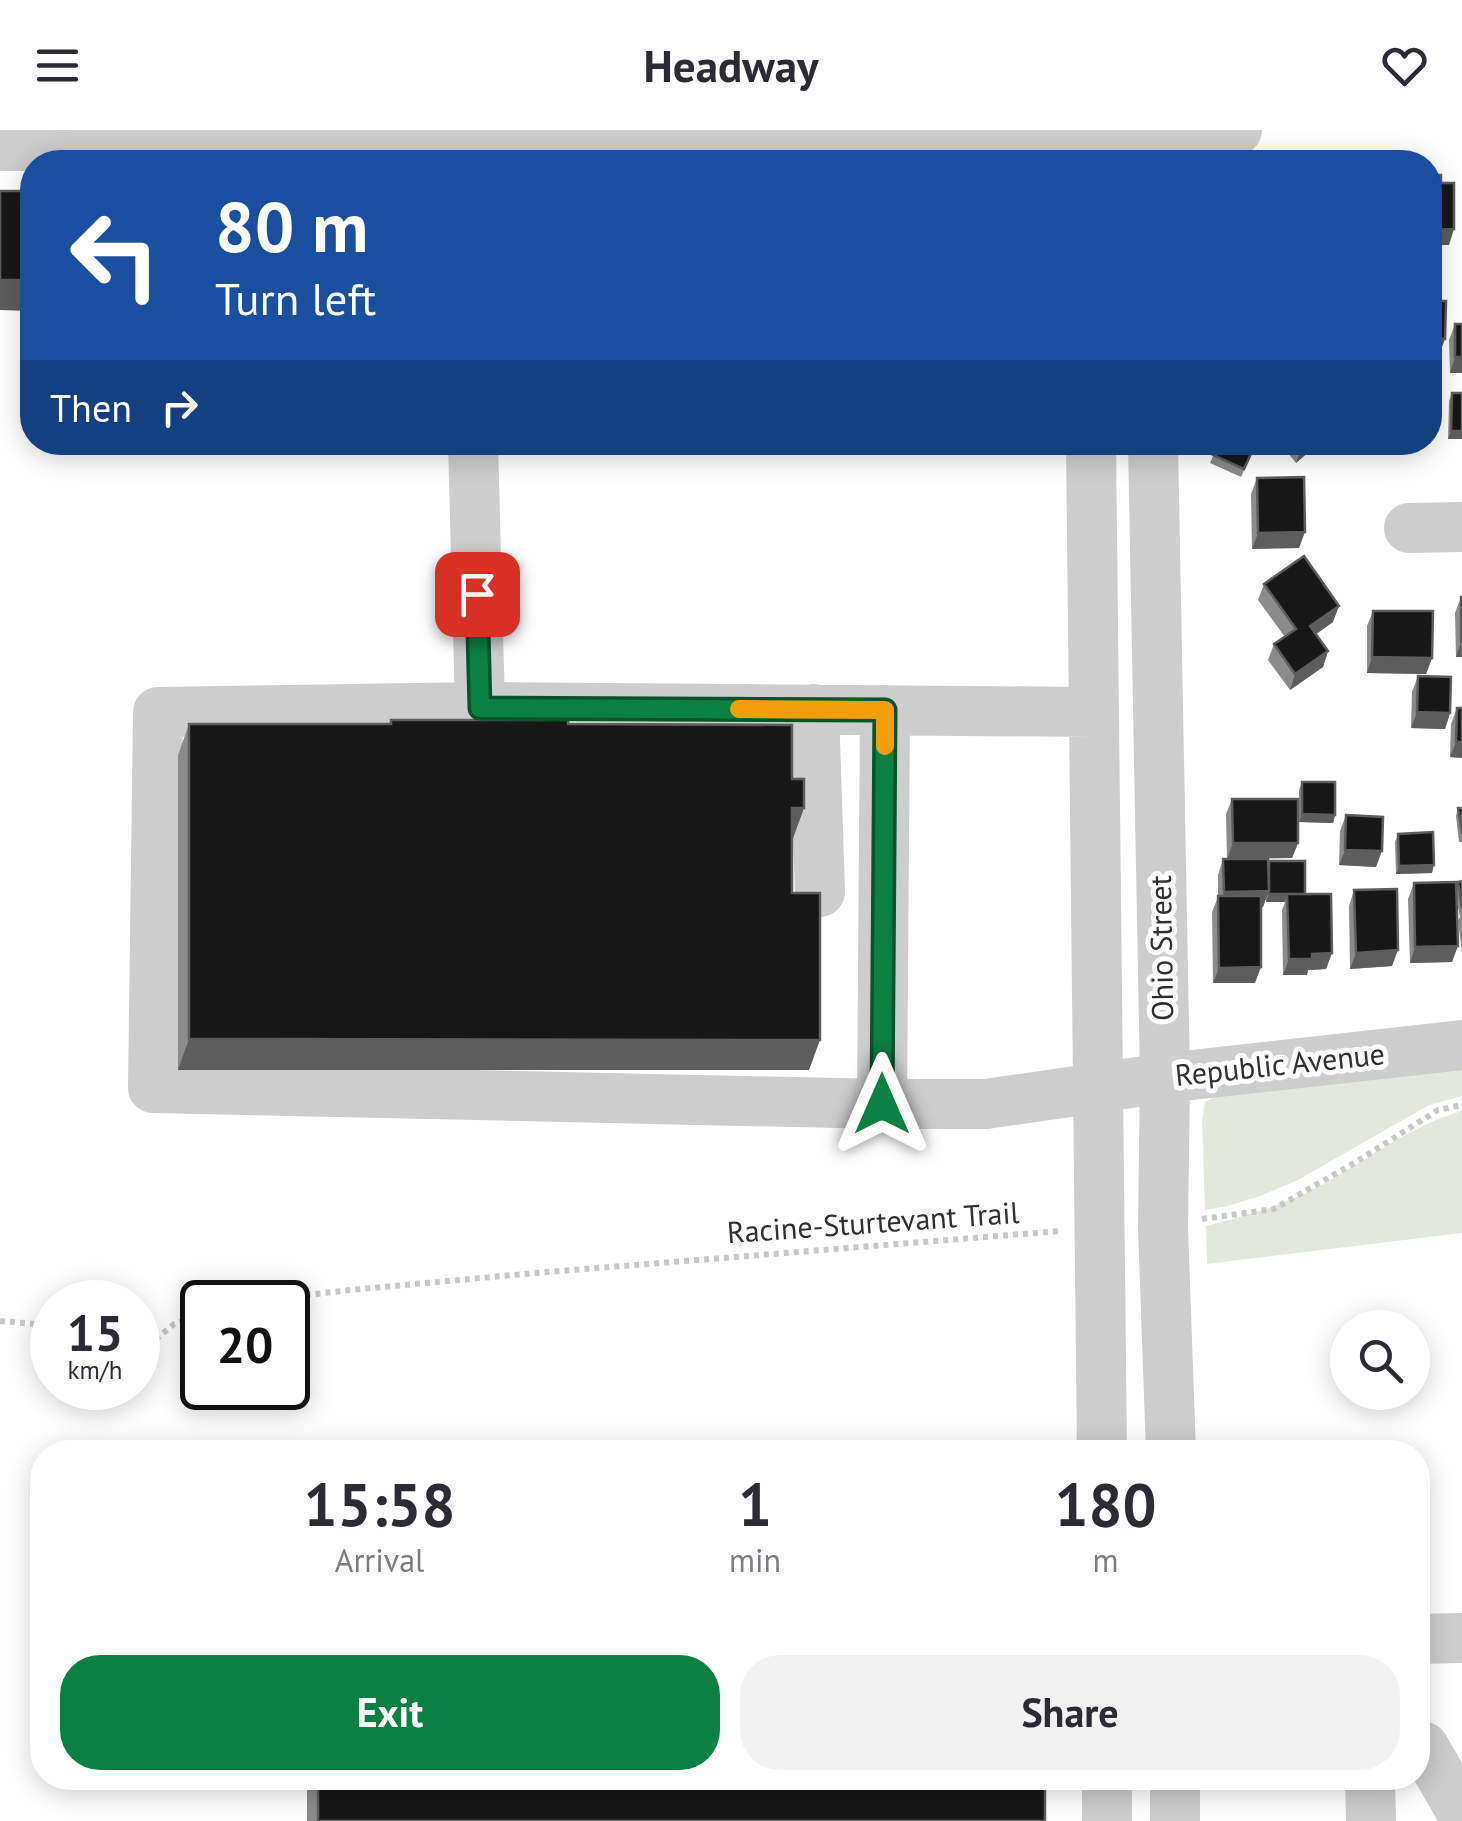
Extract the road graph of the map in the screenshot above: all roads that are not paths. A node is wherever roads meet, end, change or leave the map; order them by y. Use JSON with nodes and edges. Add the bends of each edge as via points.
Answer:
{"nodes":[{"id":1,"x":1237,"y":130,"type":"edge"},
{"id":2,"x":221,"y":138,"type":"edge"},
{"id":3,"x":1148,"y":144,"type":"edge"},
{"id":4,"x":1093,"y":145,"type":"edge"},
{"id":5,"x":0,"y":146,"type":"edge"},
{"id":6,"x":484,"y":146,"type":"edge"},
{"id":7,"x":473,"y":455,"type":"edge"},
{"id":8,"x":1091,"y":455,"type":"edge"},
{"id":9,"x":1153,"y":455,"type":"edge"},
{"id":10,"x":1462,"y":527,"type":"edge"},
{"id":11,"x":1410,"y":528,"type":"dead end"},
{"id":12,"x":480,"y":708,"type":"junction"},
{"id":13,"x":814,"y":709,"type":"junction"},
{"id":14,"x":885,"y":710,"type":"junction"},
{"id":15,"x":1094,"y":712,"type":"junction"},
{"id":16,"x":820,"y":892,"type":"edge"},
{"id":17,"x":1462,"y":1045,"type":"edge"},
{"id":18,"x":1165,"y":1078,"type":"junction"},
{"id":19,"x":1098,"y":1089,"type":"junction"},
{"id":20,"x":882,"y":1104,"type":"junction"},
{"id":21,"x":1102,"y":1440,"type":"edge"},
{"id":22,"x":1170,"y":1440,"type":"edge"},
{"id":23,"x":1462,"y":1638,"type":"edge"},
{"id":24,"x":1430,"y":1639,"type":"edge"},
{"id":25,"x":1435,"y":1747,"type":"edge"},
{"id":26,"x":1107,"y":1790,"type":"edge"},
{"id":27,"x":1175,"y":1790,"type":"edge"},
{"id":28,"x":1370,"y":1790,"type":"edge"},
{"id":29,"x":1462,"y":1813,"type":"edge"},
{"id":30,"x":1108,"y":1821,"type":"edge"},
{"id":31,"x":1175,"y":1821,"type":"edge"},
{"id":32,"x":1370,"y":1821,"type":"edge"}],
"edges":[{"from":1,"to":3,"type":"street"},
{"from":2,"to":5,"type":"street"},
{"from":2,"to":6,"type":"street"},
{"from":3,"to":4,"type":"street"},
{"from":4,"to":6,"type":"street"},
{"from":7,"to":12,"type":"street"},
{"from":8,"to":15,"type":"street"},
{"from":9,"to":18,"type":"street","name":"Ohio Street"},
{"from":10,"to":11,"type":"street"},
{"from":12,"to":13,"type":"street"},
{"from":12,"to":20,"type":"street","name":"Republic Avenue","via":[[158,712],[153,1088]]},
{"from":13,"to":14,"type":"street"},
{"from":13,"to":16,"type":"street"},
{"from":14,"to":15,"type":"street"},
{"from":14,"to":20,"type":"street"},
{"from":15,"to":19,"type":"street"},
{"from":17,"to":18,"type":"street","name":"Republic Avenue"},
{"from":18,"to":19,"type":"street","name":"Republic Avenue"},
{"from":18,"to":22,"type":"street","name":"Ohio Street"},
{"from":19,"to":20,"type":"street","name":"Republic Avenue","via":[[986,1104]]},
{"from":19,"to":21,"type":"street"},
{"from":23,"to":24,"type":"street"},
{"from":25,"to":29,"type":"street"},
{"from":26,"to":30,"type":"street"},
{"from":27,"to":31,"type":"street"},
{"from":28,"to":32,"type":"street"}]}
